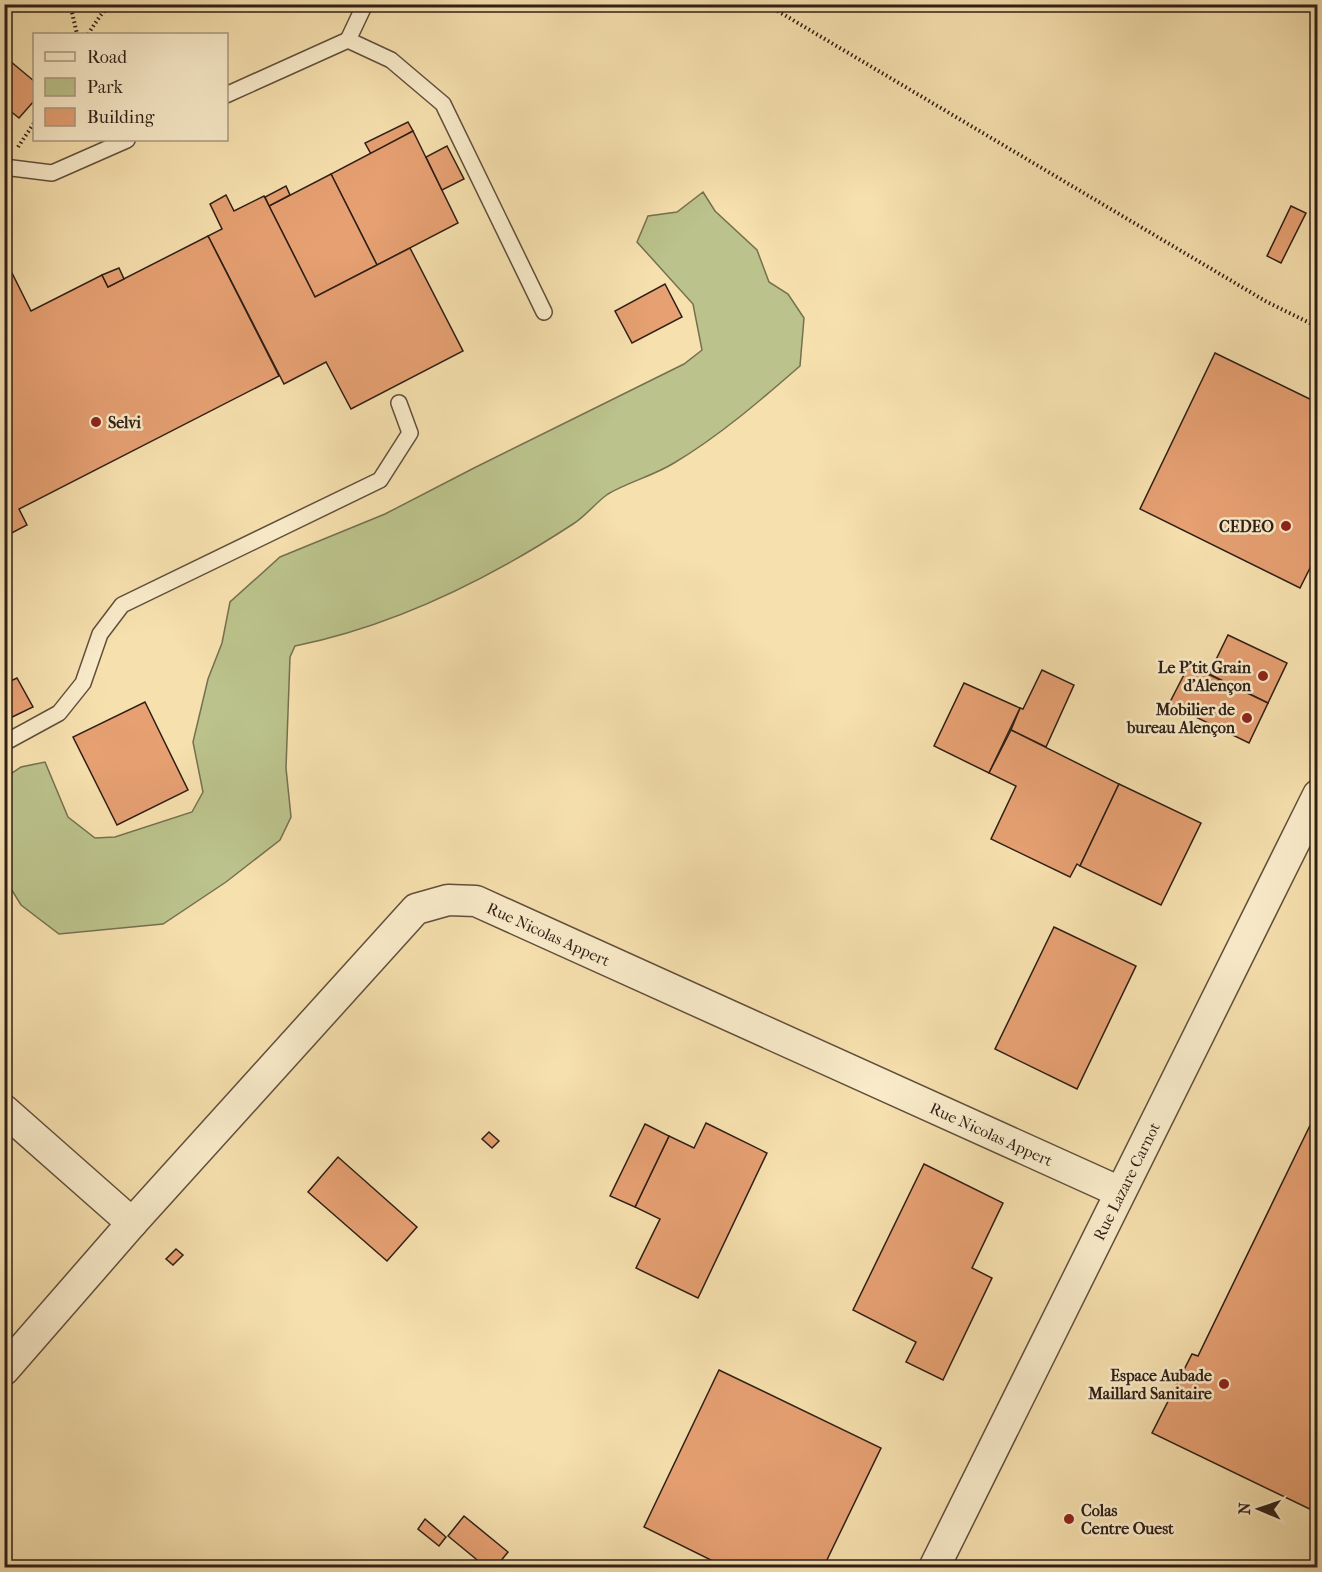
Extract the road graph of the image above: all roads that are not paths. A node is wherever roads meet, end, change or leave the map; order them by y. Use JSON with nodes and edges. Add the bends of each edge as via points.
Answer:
{"nodes":[{"id":1,"x":365,"y":4,"type":"edge"},
{"id":2,"x":348,"y":40,"type":"junction"},
{"id":3,"x":228,"y":94,"type":"edge"},
{"id":4,"x":125,"y":141,"type":"edge"},
{"id":5,"x":4,"y":167,"type":"edge"},
{"id":6,"x":544,"y":312,"type":"dead end"},
{"id":7,"x":399,"y":403,"type":"dead end"},
{"id":8,"x":4,"y":743,"type":"edge"},
{"id":9,"x":1317,"y":795,"type":"edge"},
{"id":10,"x":4,"y":1110,"type":"edge"},
{"id":11,"x":1120,"y":1192,"type":"junction"},
{"id":12,"x":132,"y":1223,"type":"junction"},
{"id":13,"x":4,"y":1370,"type":"edge"},
{"id":14,"x":934,"y":1568,"type":"edge"}],
"edges":[{"from":1,"to":2,"type":"lane"},
{"from":2,"to":3,"type":"lane"},
{"from":2,"to":6,"type":"lane","via":[[391,60],[443,104]]},
{"from":4,"to":5,"type":"lane","via":[[52,173]]},
{"from":7,"to":8,"type":"lane","via":[[410,434],[380,480],[122,605],[100,634],[83,683],[59,713]]},
{"from":9,"to":11,"type":"street","name":"Rue Lazare Carnot"},
{"from":10,"to":12,"type":"street"},
{"from":11,"to":12,"type":"street","name":"Rue Nicolas Appert","via":[[476,901],[448,900],[416,909]]},
{"from":11,"to":14,"type":"street","name":"Rue Lazare Carnot"},
{"from":12,"to":13,"type":"street","name":"Rue Nicolas Appert"}]}
